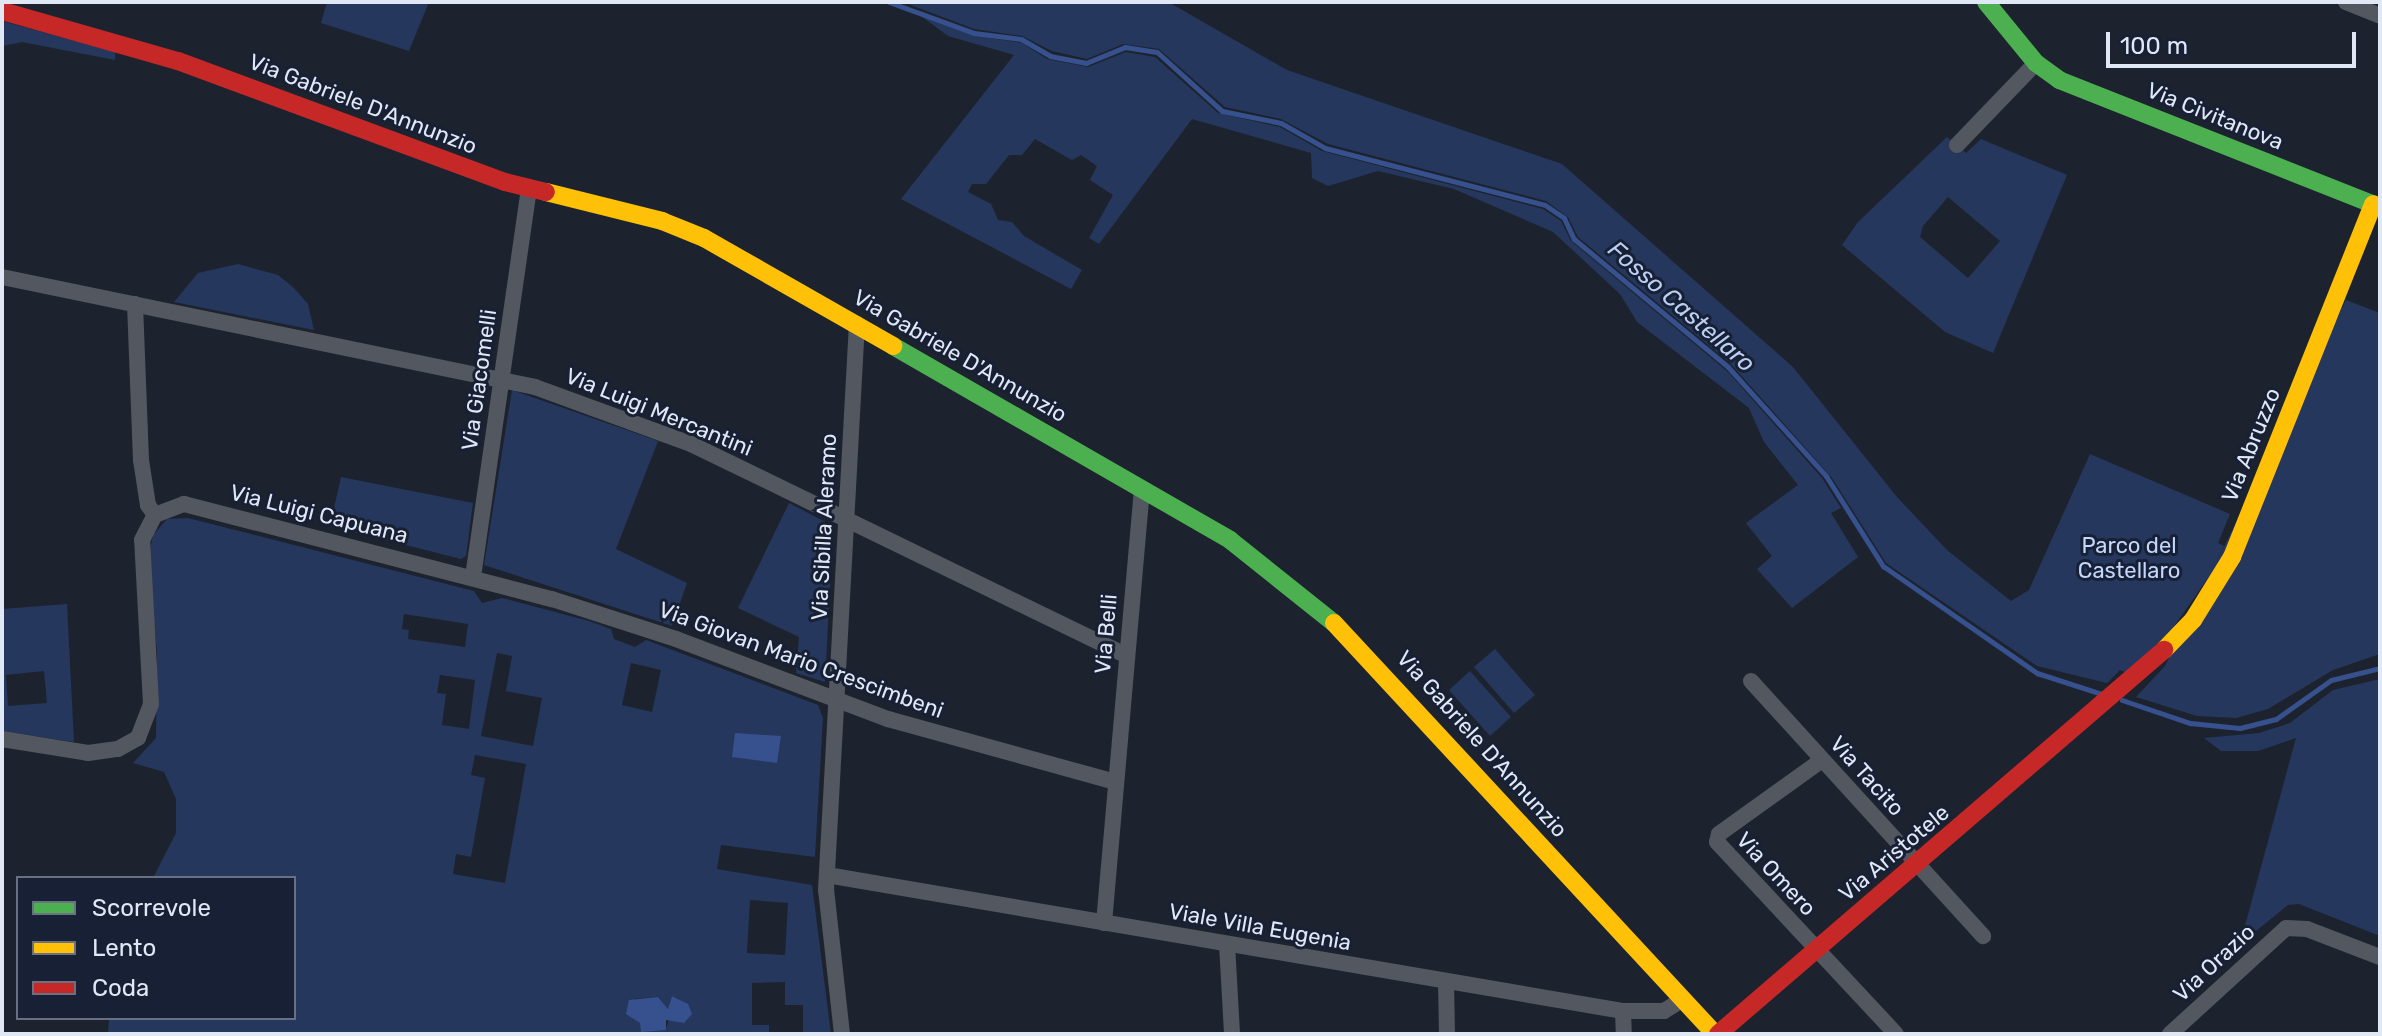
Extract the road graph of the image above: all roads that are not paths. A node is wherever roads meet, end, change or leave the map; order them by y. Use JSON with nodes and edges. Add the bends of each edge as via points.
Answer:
{"nodes":[{"id":1,"x":1986,"y":2,"type":"edge"},
{"id":2,"x":2346,"y":2,"type":"edge"},
{"id":3,"x":2,"y":11,"type":"edge"},
{"id":4,"x":2380,"y":16,"type":"edge"},
{"id":5,"x":2036,"y":63,"type":"junction"},
{"id":6,"x":1957,"y":145,"type":"dead end"},
{"id":7,"x":2380,"y":186,"type":"edge"},
{"id":8,"x":529,"y":189,"type":"junction"},
{"id":9,"x":2376,"y":206,"type":"edge"},
{"id":10,"x":2,"y":277,"type":"edge"},
{"id":11,"x":135,"y":304,"type":"junction"},
{"id":12,"x":857,"y":324,"type":"junction"},
{"id":13,"x":502,"y":379,"type":"junction"},
{"id":14,"x":1142,"y":489,"type":"junction"},
{"id":15,"x":155,"y":515,"type":"junction"},
{"id":16,"x":846,"y":520,"type":"junction"},
{"id":17,"x":473,"y":577,"type":"junction"},
{"id":18,"x":1126,"y":655,"type":"junction"},
{"id":19,"x":1751,"y":681,"type":"dead end"},
{"id":20,"x":836,"y":700,"type":"junction"},
{"id":21,"x":2101,"y":709,"type":"joint"},
{"id":22,"x":2,"y":739,"type":"edge"},
{"id":23,"x":1822,"y":760,"type":"junction"},
{"id":24,"x":1115,"y":782,"type":"junction"},
{"id":25,"x":1918,"y":865,"type":"junction"},
{"id":26,"x":827,"y":875,"type":"junction"},
{"id":27,"x":1104,"y":923,"type":"junction"},
{"id":28,"x":1983,"y":936,"type":"dead end"},
{"id":29,"x":1227,"y":944,"type":"junction"},
{"id":30,"x":1817,"y":950,"type":"junction"},
{"id":31,"x":2380,"y":957,"type":"edge"},
{"id":32,"x":1446,"y":982,"type":"junction"},
{"id":33,"x":1683,"y":999,"type":"junction"},
{"id":34,"x":1623,"y":1011,"type":"junction"},
{"id":35,"x":842,"y":1034,"type":"edge"},
{"id":36,"x":1232,"y":1034,"type":"edge"},
{"id":37,"x":1447,"y":1034,"type":"edge"},
{"id":38,"x":1624,"y":1034,"type":"edge"},
{"id":39,"x":1717,"y":1034,"type":"edge"},
{"id":40,"x":1896,"y":1034,"type":"edge"},
{"id":41,"x":2170,"y":1034,"type":"edge"}],
"edges":[{"from":1,"to":5,"type":"main road","name":"Via Civitanova"},
{"from":2,"to":4,"type":"street"},
{"from":3,"to":8,"type":"main road","name":"Via Gabriele D'Annunzio","via":[[178,61]]},
{"from":5,"to":6,"type":"street"},
{"from":5,"to":9,"type":"main road","name":"Via Civitanova","via":[[2068,84]]},
{"from":7,"to":9,"type":"street"},
{"from":8,"to":12,"type":"main road","name":"Via Gabriele D'Annunzio","via":[[686,230]]},
{"from":8,"to":13,"type":"street","name":"Via Giacomelli"},
{"from":9,"to":21,"type":"main road","name":"Via Abruzzo","via":[[2232,557],[2193,620]]},
{"from":10,"to":11,"type":"street","name":"Via Luigi Mercantini"},
{"from":11,"to":13,"type":"street","name":"Via Luigi Mercantini"},
{"from":11,"to":15,"type":"street","via":[[141,460],[148,505]]},
{"from":12,"to":14,"type":"main road","name":"Via Gabriele D'Annunzio"},
{"from":12,"to":16,"type":"street","name":"Via Sibilla Aleramo"},
{"from":13,"to":16,"type":"street","name":"Via Luigi Mercantini","via":[[655,429]]},
{"from":13,"to":17,"type":"street","name":"Via Giacomelli"},
{"from":14,"to":18,"type":"street","name":"Via Belli"},
{"from":14,"to":33,"type":"main road","name":"Via Gabriele D'Annunzio","via":[[1257,558],[1325,613]]},
{"from":15,"to":17,"type":"street","name":"Via Luigi Capuana","via":[[172,506],[199,506]]},
{"from":15,"to":22,"type":"street","via":[[140,551],[151,704],[138,738],[118,749],[88,753]]},
{"from":16,"to":18,"type":"street","name":"Via Luigi Mercantini"},
{"from":16,"to":20,"type":"street","name":"Via Sibilla Aleramo"},
{"from":17,"to":20,"type":"street","name":"Via Giovan Mario Crescimbeni","via":[[632,624]]},
{"from":18,"to":24,"type":"street","name":"Via Belli"},
{"from":19,"to":23,"type":"street","name":"Via Tacito"},
{"from":20,"to":24,"type":"street","name":"Via Giovan Mario Crescimbeni"},
{"from":20,"to":26,"type":"street","name":"Via Sibilla Aleramo"},
{"from":21,"to":25,"type":"main road","name":"Via Aristotele"},
{"from":23,"to":25,"type":"street","name":"Via Tacito"},
{"from":23,"to":30,"type":"street","name":"Via Omero","via":[[1717,839]]},
{"from":24,"to":27,"type":"street","name":"Via Belli"},
{"from":25,"to":28,"type":"street","name":"Via Tacito"},
{"from":25,"to":30,"type":"main road","name":"Via Aristotele"},
{"from":26,"to":27,"type":"street","name":"Viale Villa Eugenia"},
{"from":26,"to":35,"type":"street","name":"Via Sibilla Aleramo"},
{"from":27,"to":29,"type":"street","name":"Viale Villa Eugenia"},
{"from":29,"to":32,"type":"street","name":"Viale Villa Eugenia"},
{"from":29,"to":36,"type":"street"},
{"from":30,"to":39,"type":"main road","name":"Via Aristotele"},
{"from":30,"to":40,"type":"street","name":"Via Omero"},
{"from":31,"to":41,"type":"street","name":"Via Orazio","via":[[2307,929],[2286,928]]},
{"from":32,"to":34,"type":"street","name":"Viale Villa Eugenia"},
{"from":32,"to":37,"type":"street"},
{"from":33,"to":34,"type":"street","name":"Viale Villa Eugenia","via":[[1664,1011]]},
{"from":33,"to":39,"type":"main road","name":"Via Gabriele D'Annunzio"},
{"from":34,"to":38,"type":"street"}]}
